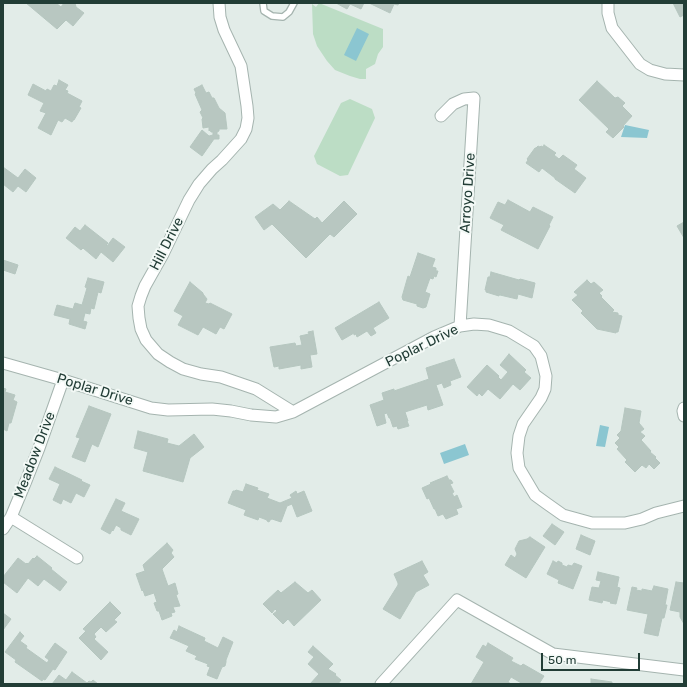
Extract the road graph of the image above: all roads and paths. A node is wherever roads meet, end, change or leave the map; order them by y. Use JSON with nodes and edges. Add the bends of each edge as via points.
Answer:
{"nodes":[{"id":1,"x":219,"y":3,"type":"edge"},
{"id":2,"x":262,"y":3,"type":"edge"},
{"id":3,"x":294,"y":3,"type":"edge"},
{"id":4,"x":608,"y":3,"type":"edge"},
{"id":5,"x":684,"y":75,"type":"edge"},
{"id":6,"x":441,"y":116,"type":"dead end"},
{"id":7,"x":460,"y":326,"type":"junction"},
{"id":8,"x":3,"y":363,"type":"edge"},
{"id":9,"x":63,"y":380,"type":"junction"},
{"id":10,"x":684,"y":408,"type":"edge"},
{"id":11,"x":293,"y":412,"type":"junction"},
{"id":12,"x":684,"y":416,"type":"edge"},
{"id":13,"x":684,"y":506,"type":"edge"},
{"id":14,"x":11,"y":518,"type":"junction"},
{"id":15,"x":3,"y":528,"type":"edge"},
{"id":16,"x":77,"y":558,"type":"dead end"},
{"id":17,"x":684,"y":670,"type":"edge"},
{"id":18,"x":382,"y":684,"type":"edge"}],
"edges":[{"from":1,"to":11,"type":"street","name":"Hill Drive","via":[[224,30],[241,66],[248,118],[246,129],[242,139],[199,184],[189,200],[145,286],[138,306],[138,318],[146,340],[158,354],[170,362],[184,369],[221,377],[256,389]]},
{"from":2,"to":3,"type":"lane","via":[[264,11],[272,16],[283,17]]},
{"from":4,"to":5,"type":"street","via":[[612,28],[640,64],[665,74]]},
{"from":6,"to":7,"type":"street","name":"Arroyo Drive","via":[[453,104],[474,98]]},
{"from":7,"to":11,"type":"street","name":"Poplar Drive","via":[[434,337]]},
{"from":7,"to":13,"type":"street","name":"Poplar Drive","via":[[482,324],[509,331],[534,346],[541,356],[546,376],[544,389],[541,398],[523,424],[517,453],[519,468],[536,495],[563,515],[592,522],[625,523]]},
{"from":8,"to":9,"type":"street","name":"Poplar Drive"},
{"from":9,"to":11,"type":"street","name":"Poplar Drive","via":[[151,408],[212,409],[276,417]]},
{"from":9,"to":14,"type":"street","name":"Meadow Drive"},
{"from":10,"to":12,"type":"street"},
{"from":14,"to":15,"type":"street","name":"Meadow Drive"},
{"from":14,"to":16,"type":"street"},
{"from":17,"to":18,"type":"street","via":[[553,654],[457,600]]}]}
